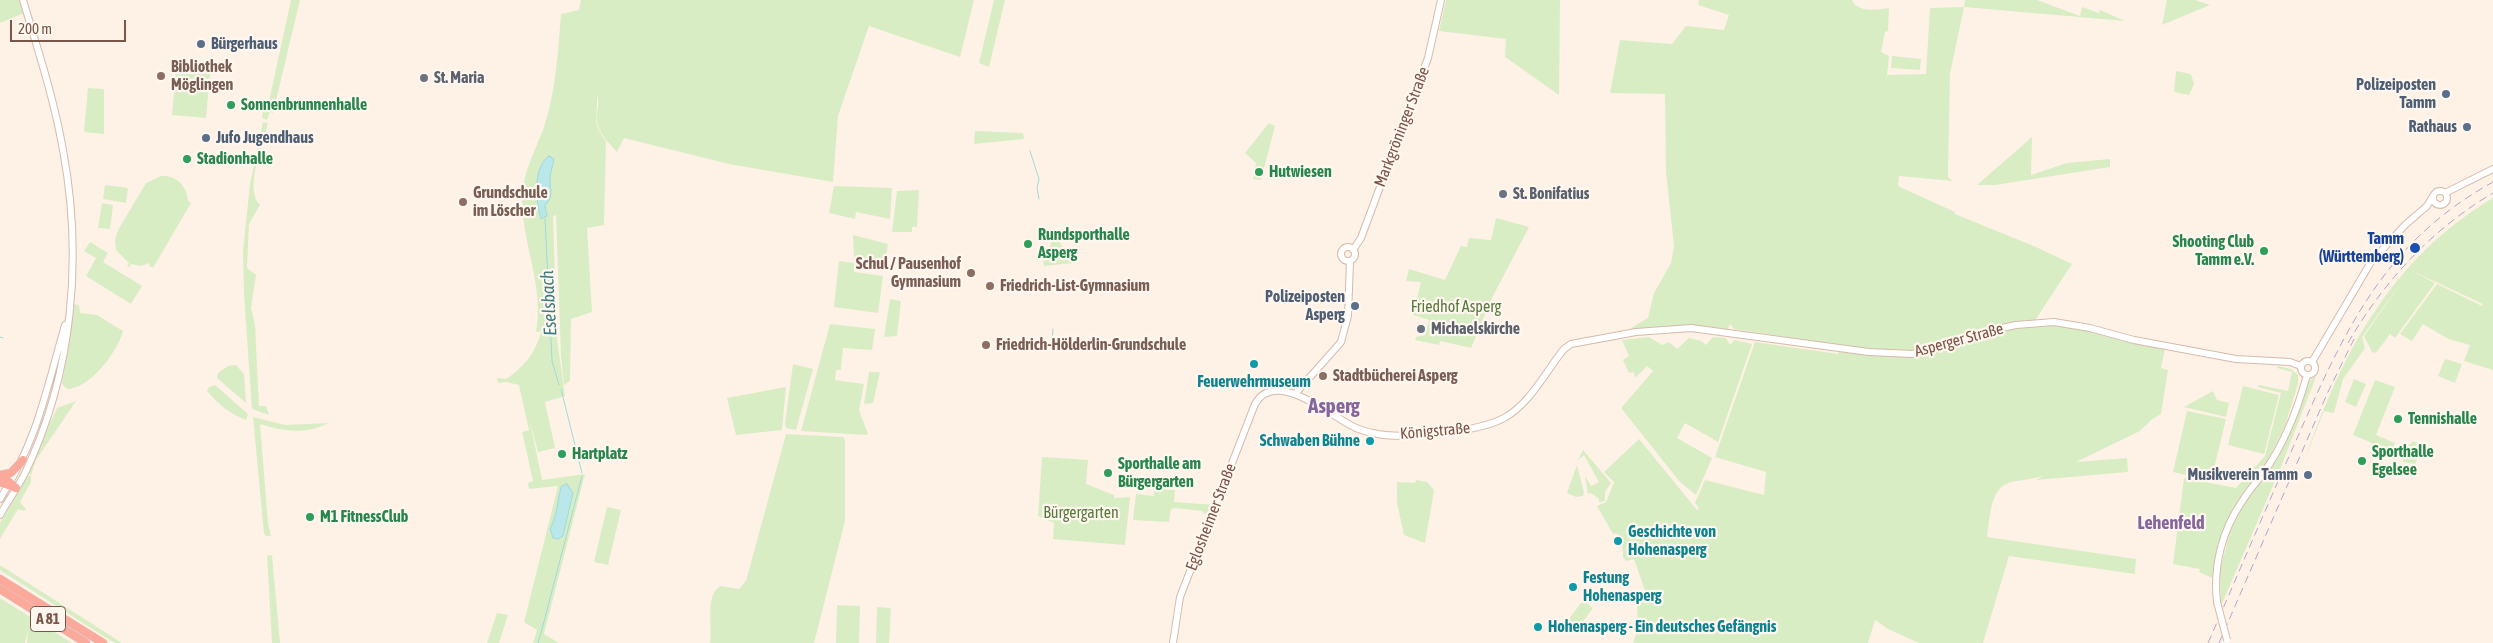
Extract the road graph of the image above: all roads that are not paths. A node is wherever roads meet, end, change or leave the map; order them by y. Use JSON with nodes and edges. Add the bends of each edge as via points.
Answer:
{"nodes":[{"id":1,"x":23,"y":0,"type":"edge"},
{"id":2,"x":1441,"y":0,"type":"edge"},
{"id":3,"x":2493,"y":169,"type":"edge"},
{"id":4,"x":2433,"y":196,"type":"junction"},
{"id":5,"x":2446,"y":196,"type":"junction"},
{"id":6,"x":2437,"y":205,"type":"junction"},
{"id":7,"x":2427,"y":206,"type":"junction"},
{"id":8,"x":1353,"y":250,"type":"junction"},
{"id":9,"x":1350,"y":261,"type":"junction"},
{"id":10,"x":68,"y":313,"type":"junction"},
{"id":11,"x":1585,"y":340,"type":"joint"},
{"id":12,"x":2312,"y":362,"type":"junction"},
{"id":13,"x":2301,"y":366,"type":"junction"},
{"id":14,"x":2306,"y":375,"type":"junction"},
{"id":15,"x":1295,"y":394,"type":"junction"},
{"id":16,"x":1260,"y":395,"type":"joint"},
{"id":17,"x":23,"y":460,"type":"junction"},
{"id":18,"x":0,"y":477,"type":"edge"},
{"id":19,"x":12,"y":486,"type":"junction"},
{"id":20,"x":0,"y":499,"type":"edge"},
{"id":21,"x":0,"y":515,"type":"edge"},
{"id":22,"x":0,"y":579,"type":"edge"},
{"id":23,"x":0,"y":589,"type":"edge"},
{"id":24,"x":2228,"y":642,"type":"edge"},
{"id":25,"x":86,"y":643,"type":"edge"},
{"id":26,"x":103,"y":643,"type":"edge"},
{"id":27,"x":1173,"y":643,"type":"edge"}],
"edges":[{"from":1,"to":10,"type":"main road","via":[[65,164],[72,230]]},
{"from":2,"to":8,"type":"main road","name":"Markgröninger Straße","via":[[1422,75],[1361,238]]},
{"from":3,"to":5,"type":"main road"},
{"from":4,"to":5,"type":"main road","via":[[2438,191]]},
{"from":4,"to":6,"type":"main road"},
{"from":4,"to":7,"type":"main road"},
{"from":5,"to":6,"type":"main road","via":[[2443,204]]},
{"from":6,"to":7,"type":"main road"},
{"from":7,"to":12,"type":"main road","via":[[2370,262]]},
{"from":8,"to":9,"type":"main road","via":[[1354,256]]},
{"from":8,"to":9,"type":"main road","via":[[1346,247],[1341,253],[1343,260]]},
{"from":9,"to":15,"type":"main road","via":[[1348,316],[1341,342]]},
{"from":10,"to":17,"type":"main road","via":[[44,407]]},
{"from":10,"to":19,"type":"main road","via":[[66,349],[56,393],[36,450]]},
{"from":11,"to":13,"type":"main road","name":"Asperger Straße","via":[[1691,328],[1899,354],[1931,350],[2016,325],[2054,322],[2236,359],[2290,362]]},
{"from":11,"to":15,"type":"main road","name":"Königstraße","via":[[1564,349],[1511,414],[1482,427],[1419,434],[1375,434],[1351,426]]},
{"from":12,"to":13,"type":"main road","via":[[2305,361]]},
{"from":12,"to":14,"type":"main road","via":[[2314,371]]},
{"from":13,"to":14,"type":"main road"},
{"from":14,"to":24,"type":"main road","bridge":true,"via":[[2283,440],[2238,507],[2226,531],[2217,570],[2217,602]]},
{"from":15,"to":16,"type":"main road","name":"Königstraße","via":[[1272,391]]},
{"from":16,"to":27,"type":"main road","name":"Eglosheimer Straße","via":[[1180,597]]},
{"from":17,"to":18,"type":"highway","via":[[10,474]]},
{"from":17,"to":19,"type":"main road"},
{"from":18,"to":19,"type":"highway"},
{"from":19,"to":20,"type":"main road"},
{"from":19,"to":21,"type":"main road"},
{"from":22,"to":26,"type":"highway","number":"A 81"},
{"from":23,"to":25,"type":"highway","number":"A 81"}]}
